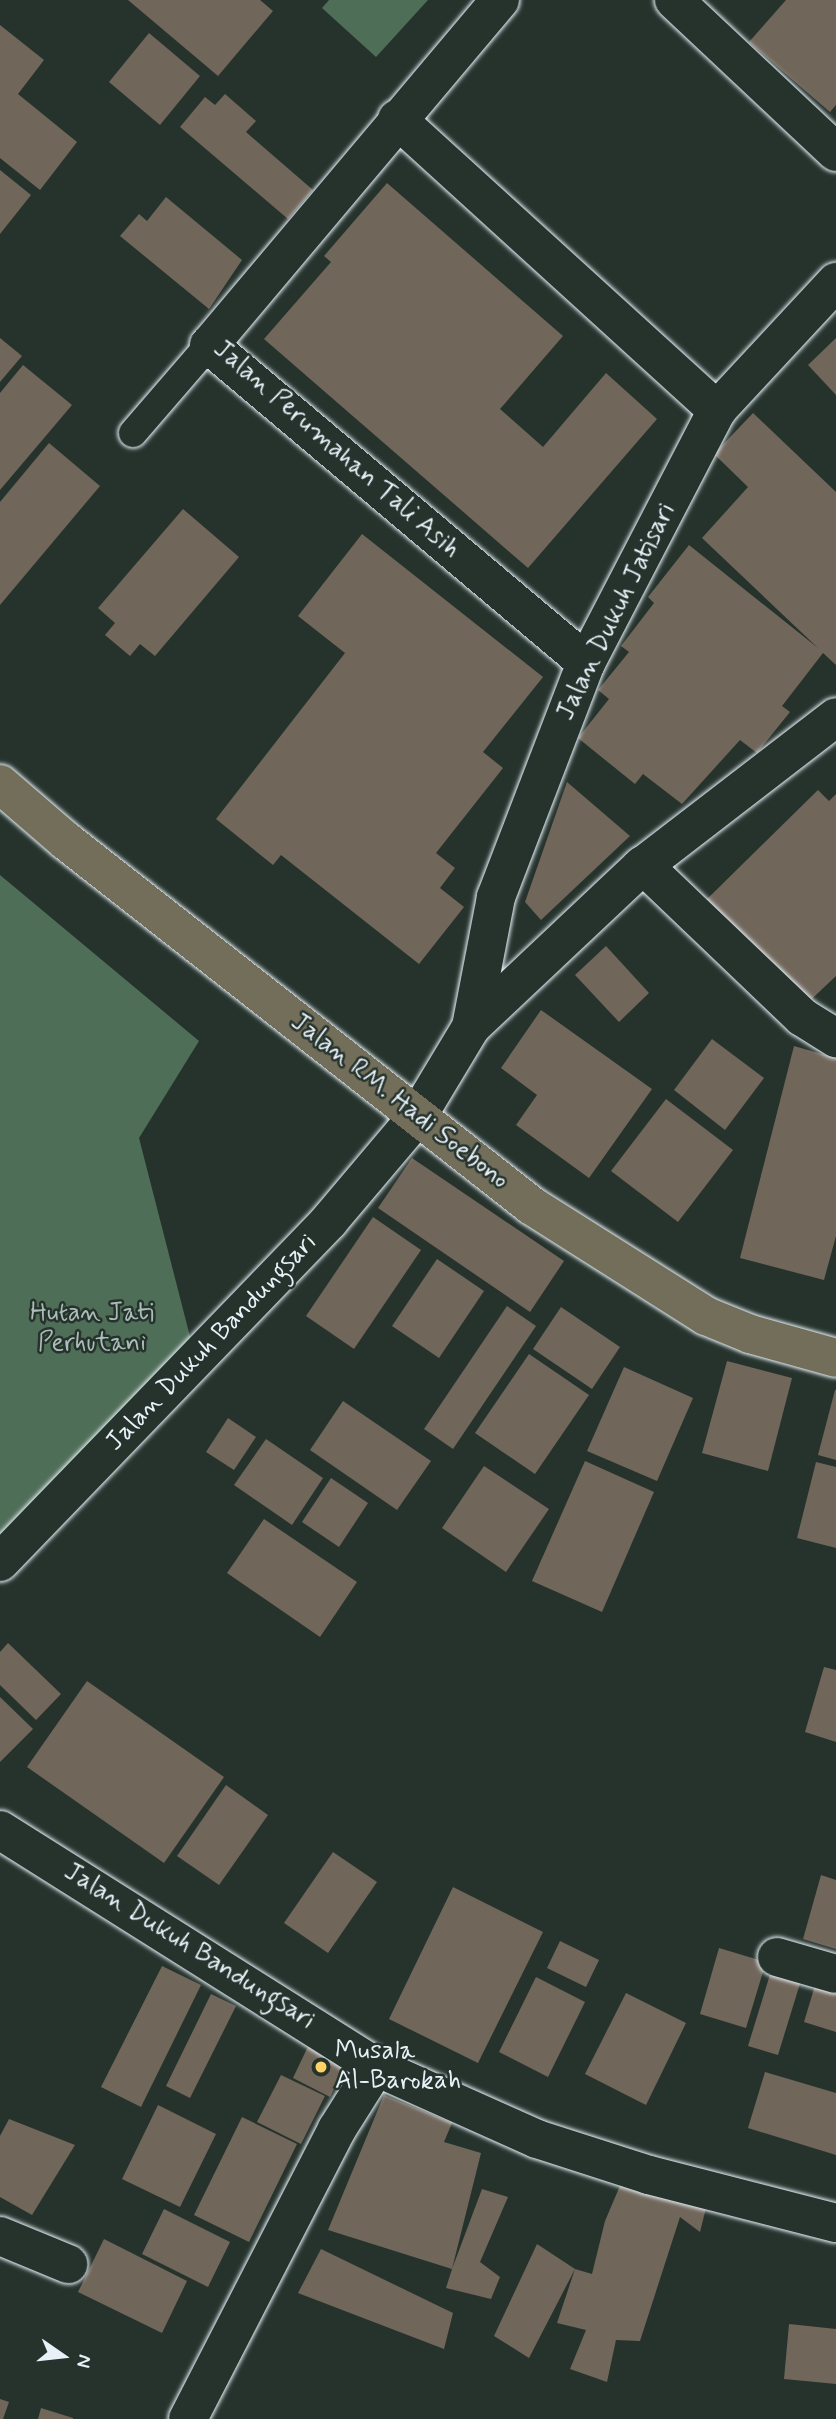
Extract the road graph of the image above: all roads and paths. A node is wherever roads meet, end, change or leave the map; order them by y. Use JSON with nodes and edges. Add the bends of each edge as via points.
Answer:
{"nodes":[{"id":1,"x":500,"y":0,"type":"edge"},
{"id":2,"x":674,"y":0,"type":"edge"},
{"id":3,"x":397,"y":119,"type":"junction"},
{"id":4,"x":835,"y":149,"type":"edge"},
{"id":5,"x":836,"y":282,"type":"edge"},
{"id":6,"x":209,"y":345,"type":"junction"},
{"id":7,"x":718,"y":410,"type":"junction"},
{"id":8,"x":133,"y":433,"type":"dead end"},
{"id":9,"x":586,"y":663,"type":"junction"},
{"id":10,"x":836,"y":717,"type":"edge"},
{"id":11,"x":0,"y":784,"type":"edge"},
{"id":12,"x":643,"y":865,"type":"junction"},
{"id":13,"x":471,"y":1027,"type":"junction"},
{"id":14,"x":836,"y":1038,"type":"edge"},
{"id":15,"x":417,"y":1117,"type":"junction"},
{"id":16,"x":836,"y":1358,"type":"edge"},
{"id":17,"x":0,"y":1562,"type":"edge"},
{"id":18,"x":0,"y":1830,"type":"edge"},
{"id":19,"x":777,"y":1957,"type":"dead end"},
{"id":20,"x":836,"y":1974,"type":"edge"},
{"id":21,"x":376,"y":2067,"type":"junction"},
{"id":22,"x":836,"y":2223,"type":"edge"},
{"id":23,"x":0,"y":2236,"type":"edge"},
{"id":24,"x":68,"y":2263,"type":"dead end"},
{"id":25,"x":188,"y":2419,"type":"edge"}],
"edges":[{"from":1,"to":3,"type":"street","name":"Jalan Perumahan Tali Asih"},
{"from":2,"to":4,"type":"street"},
{"from":3,"to":6,"type":"street","name":"Jalan Perumahan Tali Asih","via":[[279,267]]},
{"from":3,"to":7,"type":"street"},
{"from":5,"to":7,"type":"street","name":"Jalan Dukuh Jatisari"},
{"from":6,"to":8,"type":"lane"},
{"from":6,"to":9,"type":"street","name":"Jalan Perumahan Tali Asih"},
{"from":7,"to":9,"type":"street","name":"Jalan Dukuh Jatisari"},
{"from":9,"to":13,"type":"street","name":"Jalan Dukuh Jatisari","via":[[496,897]]},
{"from":10,"to":12,"type":"street","name":"Jalan Dukuh Jatisari"},
{"from":11,"to":15,"type":"main road","name":"Jalan RM. Hadi Soebono"},
{"from":12,"to":13,"type":"street","name":"Jalan Dukuh Jatisari"},
{"from":12,"to":14,"type":"street","via":[[802,1017]]},
{"from":13,"to":15,"type":"street","name":"Jalan Dukuh Jatisari"},
{"from":15,"to":16,"type":"main road","name":"Jalan RM. Hadi Soebono","via":[[532,1206],[673,1298],[750,1334]]},
{"from":15,"to":17,"type":"street","name":"Jalan Dukuh Bandungsari","via":[[320,1231]]},
{"from":18,"to":21,"type":"street","name":"Jalan Dukuh Bandungsari"},
{"from":19,"to":20,"type":"street"},
{"from":21,"to":22,"type":"street","name":"Jalan Dukuh Bandungsari","via":[[537,2138],[649,2175]]},
{"from":21,"to":25,"type":"street","via":[[337,2129]]},
{"from":23,"to":24,"type":"street"}]}
